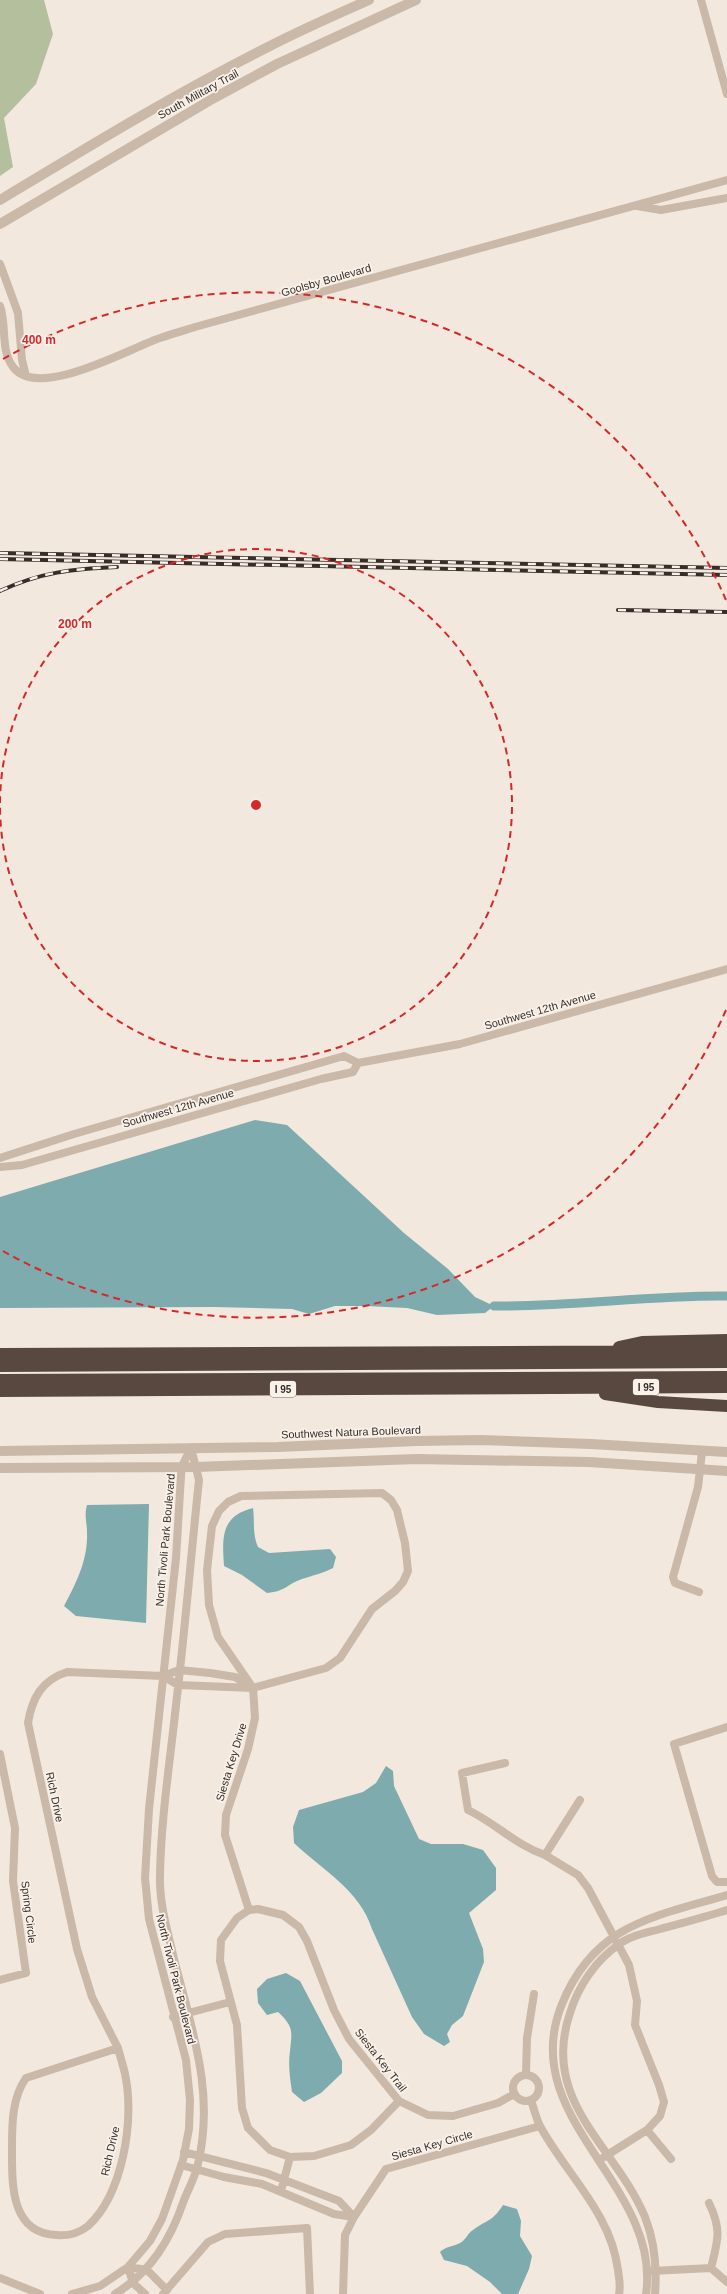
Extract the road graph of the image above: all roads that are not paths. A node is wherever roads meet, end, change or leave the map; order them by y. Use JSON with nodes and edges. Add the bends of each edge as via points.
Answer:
{"nodes":[{"id":1,"x":369,"y":0,"type":"edge"},
{"id":2,"x":416,"y":0,"type":"edge"},
{"id":3,"x":701,"y":0,"type":"edge"},
{"id":4,"x":727,"y":94,"type":"edge"},
{"id":5,"x":727,"y":180,"type":"edge"},
{"id":6,"x":727,"y":198,"type":"edge"},
{"id":7,"x":0,"y":200,"type":"edge"},
{"id":8,"x":634,"y":206,"type":"junction"},
{"id":9,"x":0,"y":224,"type":"edge"},
{"id":10,"x":0,"y":264,"type":"edge"},
{"id":11,"x":0,"y":306,"type":"edge"},
{"id":12,"x":26,"y":376,"type":"junction"},
{"id":13,"x":727,"y":969,"type":"edge"},
{"id":14,"x":358,"y":1063,"type":"junction"},
{"id":15,"x":0,"y":1158,"type":"edge"},
{"id":16,"x":0,"y":1167,"type":"edge"},
{"id":17,"x":727,"y":1340,"type":"edge"},
{"id":18,"x":0,"y":1350,"type":"edge"},
{"id":19,"x":727,"y":1351,"type":"edge"},
{"id":20,"x":590,"y":1352,"type":"junction"},
{"id":21,"x":0,"y":1354,"type":"edge"},
{"id":22,"x":24,"y":1354,"type":"junction"},
{"id":23,"x":727,"y":1362,"type":"edge"},
{"id":24,"x":0,"y":1366,"type":"edge"},
{"id":25,"x":727,"y":1377,"type":"edge"},
{"id":26,"x":0,"y":1380,"type":"edge"},
{"id":27,"x":727,"y":1387,"type":"edge"},
{"id":28,"x":566,"y":1388,"type":"junction"},
{"id":29,"x":0,"y":1391,"type":"edge"},
{"id":30,"x":727,"y":1406,"type":"edge"},
{"id":31,"x":192,"y":1448,"type":"junction"},
{"id":32,"x":0,"y":1451,"type":"edge"},
{"id":33,"x":702,"y":1452,"type":"junction"},
{"id":34,"x":727,"y":1452,"type":"edge"},
{"id":35,"x":182,"y":1466,"type":"junction"},
{"id":36,"x":196,"y":1467,"type":"junction"},
{"id":37,"x":0,"y":1468,"type":"edge"},
{"id":38,"x":700,"y":1469,"type":"junction"},
{"id":39,"x":727,"y":1470,"type":"edge"},
{"id":40,"x":177,"y":1542,"type":"junction"},
{"id":41,"x":192,"y":1543,"type":"junction"},
{"id":42,"x":699,"y":1592,"type":"dead end"},
{"id":43,"x":171,"y":1604,"type":"junction"},
{"id":44,"x":186,"y":1606,"type":"junction"},
{"id":45,"x":179,"y":1670,"type":"junction"},
{"id":46,"x":163,"y":1676,"type":"junction"},
{"id":47,"x":178,"y":1685,"type":"junction"},
{"id":48,"x":253,"y":1688,"type":"junction"},
{"id":49,"x":727,"y":1727,"type":"edge"},
{"id":50,"x":0,"y":1755,"type":"edge"},
{"id":51,"x":505,"y":1763,"type":"dead end"},
{"id":52,"x":580,"y":1800,"type":"dead end"},
{"id":53,"x":148,"y":1822,"type":"junction"},
{"id":54,"x":163,"y":1823,"type":"junction"},
{"id":55,"x":545,"y":1855,"type":"junction"},
{"id":56,"x":727,"y":1882,"type":"edge"},
{"id":57,"x":727,"y":1895,"type":"edge"},
{"id":58,"x":249,"y":1910,"type":"junction"},
{"id":59,"x":727,"y":1910,"type":"edge"},
{"id":60,"x":613,"y":1936,"type":"junction"},
{"id":61,"x":618,"y":1944,"type":"junction"},
{"id":62,"x":0,"y":1980,"type":"edge"},
{"id":63,"x":534,"y":1994,"type":"dead end"},
{"id":64,"x":230,"y":2002,"type":"junction"},
{"id":65,"x":558,"y":2012,"type":"junction"},
{"id":66,"x":187,"y":2014,"type":"junction"},
{"id":67,"x":173,"y":2017,"type":"junction"},
{"id":68,"x":568,"y":2017,"type":"junction"},
{"id":69,"x":118,"y":2048,"type":"junction"},
{"id":70,"x":526,"y":2074,"type":"junction"},
{"id":71,"x":514,"y":2094,"type":"junction"},
{"id":72,"x":399,"y":2100,"type":"junction"},
{"id":73,"x":531,"y":2100,"type":"junction"},
{"id":74,"x":540,"y":2126,"type":"junction"},
{"id":75,"x":647,"y":2130,"type":"junction"},
{"id":76,"x":184,"y":2152,"type":"junction"},
{"id":77,"x":199,"y":2155,"type":"junction"},
{"id":78,"x":607,"y":2155,"type":"junction"},
{"id":79,"x":290,"y":2157,"type":"junction"},
{"id":80,"x":671,"y":2160,"type":"dead end"},
{"id":81,"x":598,"y":2161,"type":"junction"},
{"id":82,"x":181,"y":2165,"type":"junction"},
{"id":83,"x":197,"y":2169,"type":"junction"},
{"id":84,"x":285,"y":2180,"type":"junction"},
{"id":85,"x":281,"y":2191,"type":"junction"},
{"id":86,"x":709,"y":2203,"type":"dead end"},
{"id":87,"x":354,"y":2217,"type":"junction"},
{"id":88,"x":128,"y":2267,"type":"junction"},
{"id":89,"x":711,"y":2268,"type":"junction"},
{"id":90,"x":147,"y":2270,"type":"junction"},
{"id":91,"x":647,"y":2271,"type":"junction"},
{"id":92,"x":657,"y":2271,"type":"junction"},
{"id":93,"x":0,"y":2278,"type":"edge"},
{"id":94,"x":727,"y":2282,"type":"edge"},
{"id":95,"x":133,"y":2283,"type":"junction"},
{"id":96,"x":165,"y":2292,"type":"edge"},
{"id":97,"x":40,"y":2294,"type":"edge"},
{"id":98,"x":72,"y":2294,"type":"edge"},
{"id":99,"x":115,"y":2294,"type":"edge"},
{"id":100,"x":145,"y":2294,"type":"edge"},
{"id":101,"x":310,"y":2294,"type":"edge"},
{"id":102,"x":343,"y":2294,"type":"edge"},
{"id":103,"x":619,"y":2294,"type":"edge"},
{"id":104,"x":646,"y":2294,"type":"edge"},
{"id":105,"x":655,"y":2294,"type":"edge"}],
"edges":[{"from":1,"to":7,"type":"street","name":"South Military Trail","via":[[268,46],[207,78]]},
{"from":2,"to":9,"type":"street","name":"South Military Trail","via":[[277,64],[214,98]]},
{"from":3,"to":4,"type":"street"},
{"from":5,"to":8,"type":"street","name":"Goolsby Boulevard"},
{"from":6,"to":8,"type":"street","name":"Goolsby Boulevard","via":[[661,210]]},
{"from":8,"to":12,"type":"street","name":"Goolsby Boulevard","via":[[174,334],[93,367],[35,380]]},
{"from":10,"to":12,"type":"street","via":[[18,313]]},
{"from":11,"to":12,"type":"street","via":[[3,312],[6,351],[13,368]]},
{"from":13,"to":14,"type":"street","name":"Southwest 12th Avenue","via":[[460,1044]]},
{"from":14,"to":15,"type":"street","name":"Southwest 12th Avenue","via":[[344,1056]]},
{"from":14,"to":16,"type":"street","name":"Southwest 12th Avenue","via":[[353,1072],[22,1165]]},
{"from":17,"to":20,"type":"highway","via":[[642,1342]]},
{"from":18,"to":22,"type":"highway"},
{"from":19,"to":20,"type":"highway"},
{"from":20,"to":22,"type":"highway"},
{"from":21,"to":22,"type":"highway"},
{"from":23,"to":24,"type":"highway"},
{"from":25,"to":26,"type":"highway"},
{"from":27,"to":28,"type":"highway","number":"I 95"},
{"from":28,"to":29,"type":"highway","number":"I 95"},
{"from":28,"to":30,"type":"highway","via":[[658,1402]]},
{"from":31,"to":32,"type":"street","name":"Southwest Natura Boulevard"},
{"from":31,"to":33,"type":"street","name":"Southwest Natura Boulevard","via":[[474,1440],[591,1444]]},
{"from":31,"to":35,"type":"street","name":"North Tivoli Park Boulevard"},
{"from":31,"to":36,"type":"street","name":"North Tivoli Park Boulevard"},
{"from":33,"to":34,"type":"street","name":"Southwest Natura Boulevard"},
{"from":33,"to":38,"type":"street"},
{"from":35,"to":36,"type":"street"},
{"from":35,"to":37,"type":"street"},
{"from":35,"to":40,"type":"street","name":"North Tivoli Park Boulevard"},
{"from":36,"to":38,"type":"street","via":[[416,1459],[589,1462]]},
{"from":36,"to":41,"type":"street","name":"North Tivoli Park Boulevard","via":[[199,1480]]},
{"from":38,"to":39,"type":"street"},
{"from":38,"to":42,"type":"street","via":[[698,1487],[673,1577],[675,1583]]},
{"from":40,"to":41,"type":"street"},
{"from":40,"to":43,"type":"street","name":"North Tivoli Park Boulevard"},
{"from":41,"to":44,"type":"street","name":"North Tivoli Park Boulevard"},
{"from":43,"to":44,"type":"street"},
{"from":43,"to":46,"type":"street","name":"North Tivoli Park Boulevard"},
{"from":44,"to":45,"type":"street","name":"North Tivoli Park Boulevard"},
{"from":45,"to":46,"type":"street"},
{"from":45,"to":47,"type":"street","name":"North Tivoli Park Boulevard"},
{"from":45,"to":48,"type":"street","via":[[235,1677]]},
{"from":46,"to":47,"type":"street","name":"Rich Drive"},
{"from":46,"to":53,"type":"street","name":"North Tivoli Park Boulevard"},
{"from":46,"to":69,"type":"street","name":"Rich Drive","via":[[67,1672],[52,1677],[31,1707],[28,1723],[77,1949],[92,1997]]},
{"from":47,"to":48,"type":"street"},
{"from":47,"to":54,"type":"street","name":"North Tivoli Park Boulevard"},
{"from":48,"to":48,"type":"street","name":"Siesta Key Drive","via":[[326,1668],[340,1658],[372,1609],[403,1582],[408,1571],[405,1543],[397,1510],[391,1500],[382,1494],[241,1496],[228,1502],[219,1511],[212,1526],[207,1570],[209,1605],[218,1637]]},
{"from":48,"to":58,"type":"street","name":"Siesta Key Drive","via":[[256,1718],[226,1816],[230,1856]]},
{"from":49,"to":56,"type":"street","via":[[674,1744],[712,1876],[717,1882]]},
{"from":50,"to":62,"type":"street","name":"Spring Circle","via":[[15,1828],[13,1880],[26,1973]]},
{"from":51,"to":55,"type":"street","via":[[462,1774],[468,1810],[525,1848]]},
{"from":52,"to":55,"type":"street"},
{"from":53,"to":54,"type":"street"},
{"from":53,"to":67,"type":"street","name":"North Tivoli Park Boulevard","via":[[145,1878],[149,1919]]},
{"from":54,"to":66,"type":"street","name":"North Tivoli Park Boulevard","via":[[160,1878],[164,1916]]},
{"from":55,"to":60,"type":"street","via":[[578,1875],[588,1888]]},
{"from":57,"to":60,"type":"street","via":[[646,1920]]},
{"from":58,"to":64,"type":"street","via":[[237,1918],[221,1940],[220,1961]]},
{"from":58,"to":72,"type":"street","name":"Siesta Key Trail","via":[[263,1910],[283,1915],[299,1927],[349,2039]]},
{"from":59,"to":61,"type":"street","via":[[646,1933]]},
{"from":60,"to":61,"type":"street"},
{"from":60,"to":65,"type":"street","via":[[596,1949],[580,1967]]},
{"from":61,"to":68,"type":"street","via":[[585,1979],[574,1998]]},
{"from":61,"to":75,"type":"street","via":[[630,1965],[638,2002],[635,2025],[664,2102],[660,2116]]},
{"from":63,"to":70,"type":"street","via":[[527,2038]]},
{"from":64,"to":66,"type":"street"},
{"from":64,"to":79,"type":"street","via":[[237,2026],[242,2108],[248,2128],[270,2150]]},
{"from":65,"to":68,"type":"street"},
{"from":65,"to":81,"type":"street","via":[[553,2046],[558,2086],[572,2120]]},
{"from":66,"to":67,"type":"street"},
{"from":66,"to":77,"type":"street","name":"North Tivoli Park Boulevard","via":[[200,2057],[205,2100]]},
{"from":67,"to":76,"type":"street","name":"North Tivoli Park Boulevard","via":[[186,2060],[190,2100]]},
{"from":68,"to":78,"type":"street","via":[[564,2031],[564,2050],[568,2087],[579,2113]]},
{"from":69,"to":69,"type":"street","name":"Rich Drive","via":[[126,2075],[126,2136],[119,2169],[108,2199],[88,2226],[72,2236],[50,2235],[28,2226],[16,2206],[12,2178],[14,2109],[19,2088],[26,2078]]},
{"from":70,"to":71,"type":"street","via":[[516,2079],[513,2086]]},
{"from":70,"to":73,"type":"street","via":[[535,2078],[539,2085],[538,2094]]},
{"from":71,"to":72,"type":"street","name":"Siesta Key Trail","via":[[498,2103],[453,2116],[428,2115]]},
{"from":71,"to":73,"type":"street","via":[[520,2099]]},
{"from":72,"to":79,"type":"street","via":[[371,2130],[351,2145],[314,2156]]},
{"from":73,"to":74,"type":"street"},
{"from":74,"to":87,"type":"street","name":"Siesta Key Circle","via":[[386,2169]]},
{"from":74,"to":103,"type":"street","via":[[587,2194],[608,2233],[617,2261]]},
{"from":75,"to":78,"type":"street"},
{"from":75,"to":80,"type":"street"},
{"from":76,"to":77,"type":"street"},
{"from":76,"to":82,"type":"street","name":"North Tivoli Park Boulevard"},
{"from":77,"to":83,"type":"street","name":"North Tivoli Park Boulevard"},
{"from":77,"to":84,"type":"street"},
{"from":78,"to":81,"type":"street"},
{"from":78,"to":92,"type":"street","via":[[645,2217]]},
{"from":79,"to":84,"type":"street"},
{"from":81,"to":91,"type":"street","via":[[629,2207],[644,2250]]},
{"from":82,"to":83,"type":"street"},
{"from":82,"to":88,"type":"street","name":"North Tivoli Park Boulevard","via":[[162,2219],[150,2241]]},
{"from":83,"to":85,"type":"street"},
{"from":83,"to":90,"type":"street","name":"North Tivoli Park Boulevard","via":[[176,2225]]},
{"from":84,"to":85,"type":"street"},
{"from":84,"to":87,"type":"street","via":[[339,2201]]},
{"from":85,"to":87,"type":"street","via":[[334,2214]]},
{"from":86,"to":89,"type":"street","via":[[719,2229]]},
{"from":87,"to":102,"type":"street","name":"Siesta Key Circle","via":[[345,2235]]},
{"from":88,"to":90,"type":"street"},
{"from":88,"to":95,"type":"street"},
{"from":88,"to":98,"type":"street","name":"North Tivoli Park Boulevard","via":[[100,2286]]},
{"from":89,"to":92,"type":"street"},
{"from":89,"to":94,"type":"street"},
{"from":90,"to":95,"type":"street","name":"North Tivoli Park Boulevard"},
{"from":90,"to":96,"type":"street"},
{"from":91,"to":92,"type":"street"},
{"from":91,"to":104,"type":"street"},
{"from":92,"to":105,"type":"street"},
{"from":93,"to":97,"type":"street"},
{"from":95,"to":99,"type":"street","name":"North Tivoli Park Boulevard"},
{"from":95,"to":100,"type":"street"},
{"from":96,"to":101,"type":"street","via":[[208,2242],[224,2234],[307,2228]]}]}
